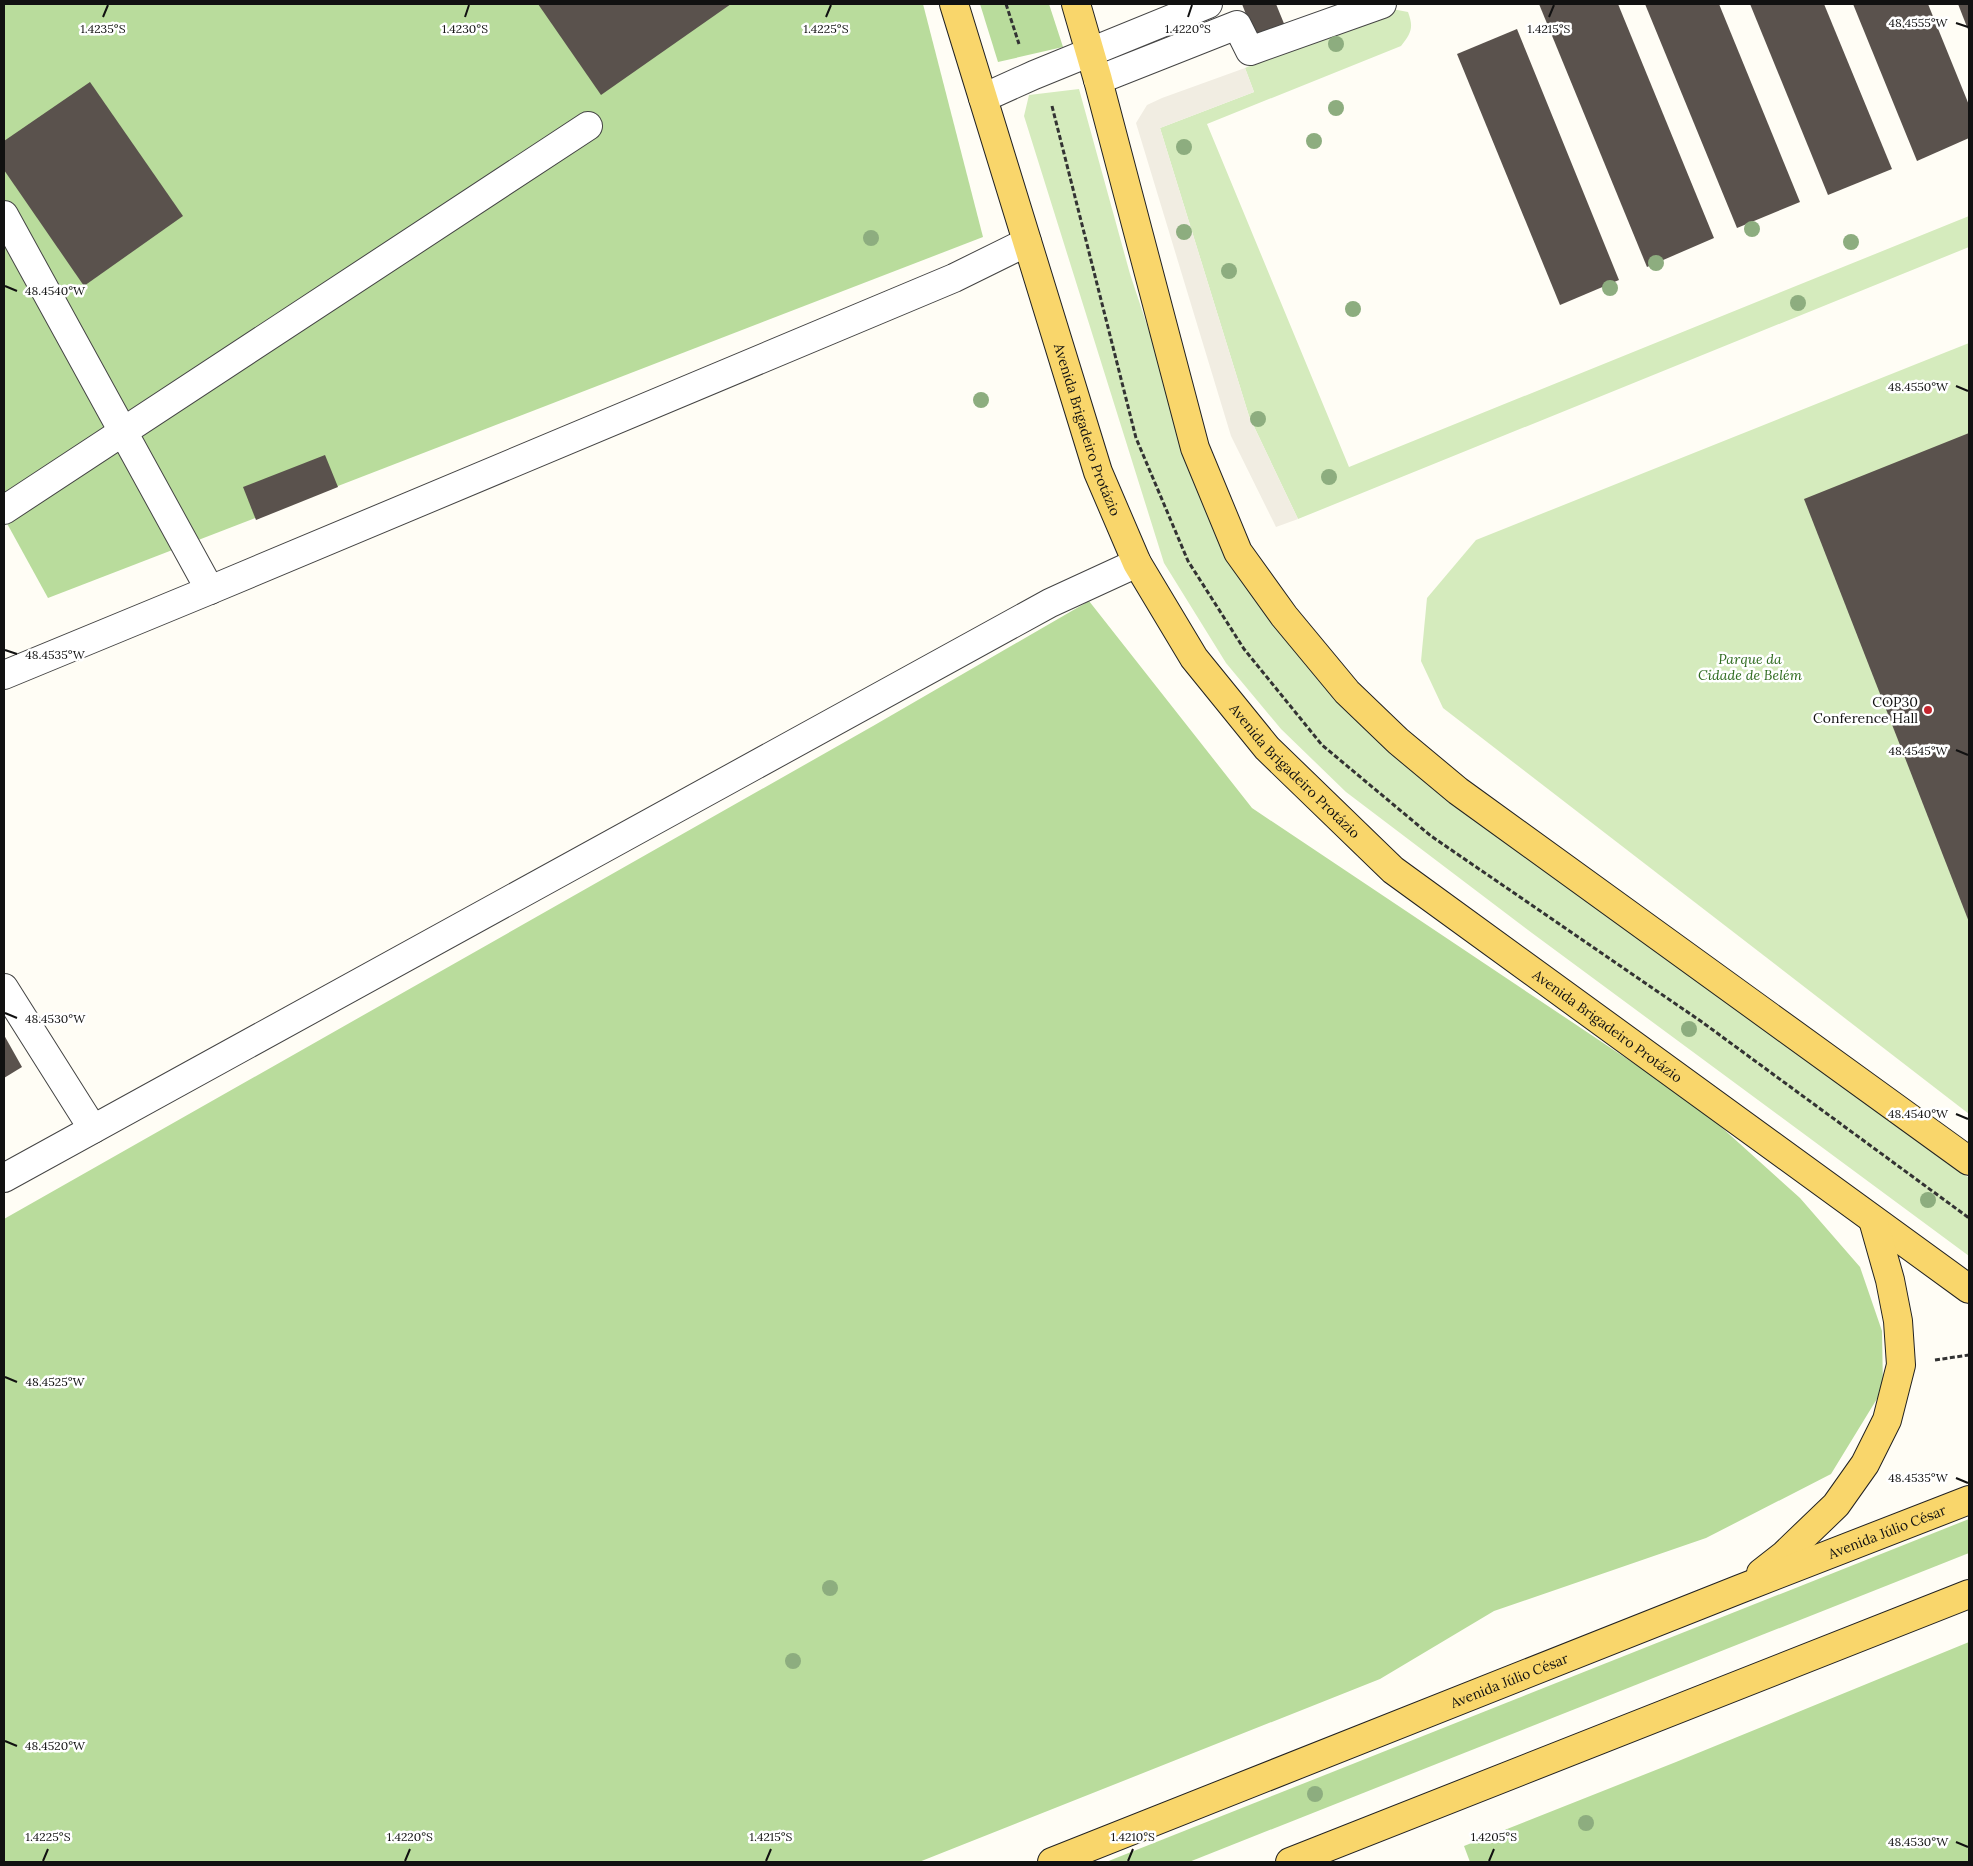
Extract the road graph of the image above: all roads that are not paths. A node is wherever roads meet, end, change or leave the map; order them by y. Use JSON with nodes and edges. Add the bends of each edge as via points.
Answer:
{"nodes":[{"id":1,"x":954,"y":4,"type":"edge"},
{"id":2,"x":1076,"y":4,"type":"edge"},
{"id":3,"x":1208,"y":4,"type":"edge"},
{"id":4,"x":1382,"y":4,"type":"edge"},
{"id":5,"x":1090,"y":52,"type":"junction"},
{"id":6,"x":1098,"y":80,"type":"junction"},
{"id":7,"x":983,"y":98,"type":"junction"},
{"id":8,"x":588,"y":126,"type":"dead end"},
{"id":9,"x":4,"y":215,"type":"edge"},
{"id":10,"x":1027,"y":242,"type":"junction"},
{"id":11,"x":123,"y":432,"type":"junction"},
{"id":12,"x":4,"y":510,"type":"edge"},
{"id":13,"x":1137,"y":562,"type":"junction"},
{"id":14,"x":210,"y":590,"type":"junction"},
{"id":15,"x":4,"y":674,"type":"edge"},
{"id":16,"x":4,"y":988,"type":"edge"},
{"id":17,"x":93,"y":1129,"type":"junction"},
{"id":18,"x":1969,"y":1161,"type":"edge"},
{"id":19,"x":4,"y":1178,"type":"edge"},
{"id":20,"x":1873,"y":1220,"type":"junction"},
{"id":21,"x":1969,"y":1289,"type":"edge"},
{"id":22,"x":1969,"y":1500,"type":"edge"},
{"id":23,"x":1740,"y":1589,"type":"junction"},
{"id":24,"x":1969,"y":1594,"type":"edge"},
{"id":25,"x":1052,"y":1862,"type":"edge"},
{"id":26,"x":1290,"y":1862,"type":"edge"}],
"edges":[{"from":1,"to":7,"type":"main road","name":"Avenida Brigadeiro Protázio"},
{"from":2,"to":5,"type":"main road"},
{"from":3,"to":5,"type":"street"},
{"from":4,"to":6,"type":"street","via":[[1250,51],[1236,26]]},
{"from":5,"to":6,"type":"main road"},
{"from":5,"to":7,"type":"street"},
{"from":6,"to":18,"type":"main road","via":[[1196,448],[1238,552],[1284,616],[1347,692],[1398,741],[1458,791]]},
{"from":7,"to":10,"type":"main road","name":"Avenida Brigadeiro Protázio"},
{"from":8,"to":11,"type":"street"},
{"from":9,"to":11,"type":"street"},
{"from":10,"to":13,"type":"main road","name":"Avenida Brigadeiro Protázio","via":[[1098,472]]},
{"from":10,"to":14,"type":"street","via":[[954,278]]},
{"from":11,"to":12,"type":"street"},
{"from":11,"to":14,"type":"street"},
{"from":13,"to":17,"type":"street","via":[[1050,603]]},
{"from":13,"to":20,"type":"main road","name":"Avenida Brigadeiro Protázio","via":[[1194,658],[1267,748],[1393,870]]},
{"from":14,"to":15,"type":"street"},
{"from":16,"to":17,"type":"street"},
{"from":17,"to":19,"type":"street"},
{"from":20,"to":21,"type":"main road","name":"Avenida Brigadeiro Protázio"},
{"from":20,"to":23,"type":"main road","via":[[1898,1321],[1901,1365],[1887,1420],[1865,1464],[1836,1505],[1784,1554]]},
{"from":22,"to":23,"type":"main road","name":"Avenida Júlio César"},
{"from":23,"to":25,"type":"main road","name":"Avenida Júlio César"},
{"from":24,"to":26,"type":"main road"}]}
